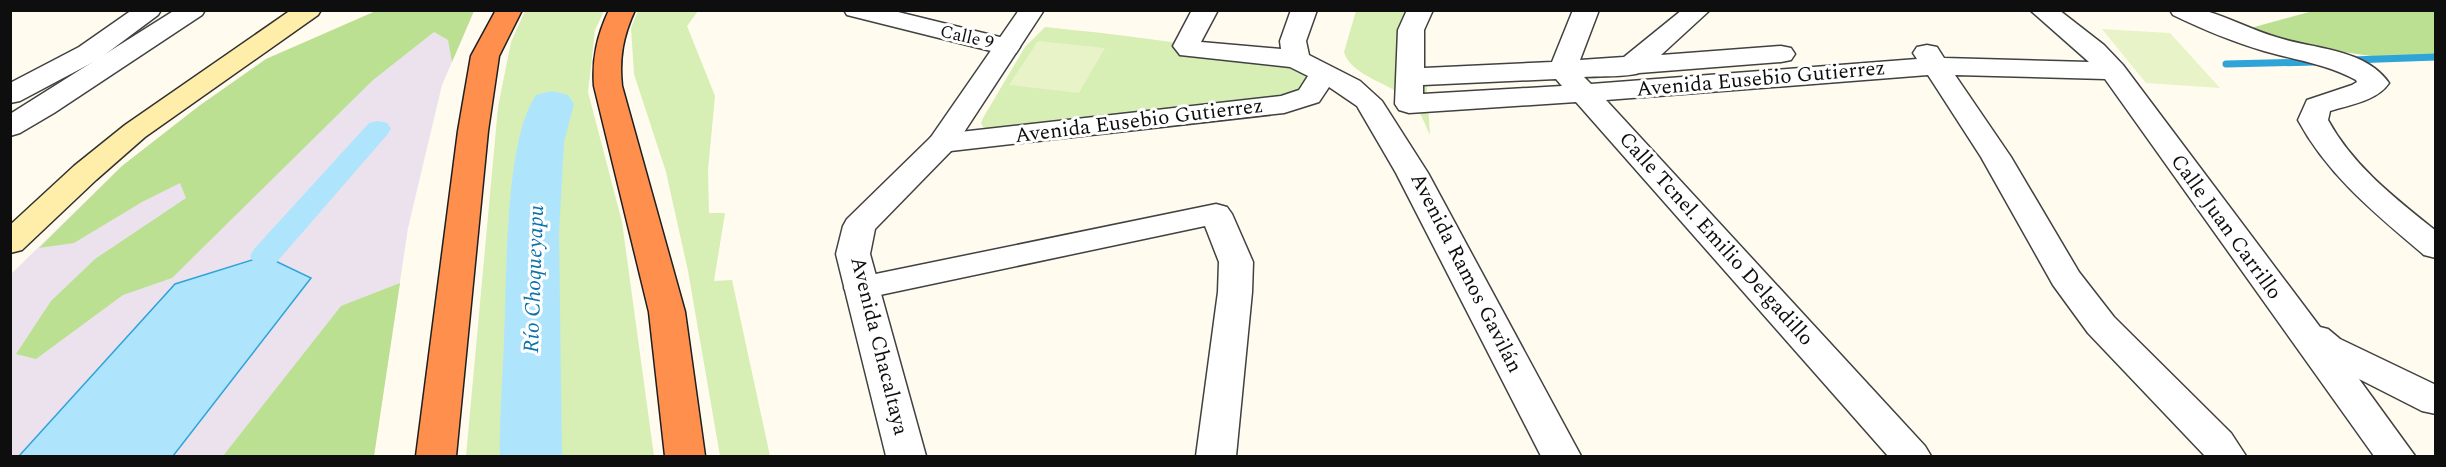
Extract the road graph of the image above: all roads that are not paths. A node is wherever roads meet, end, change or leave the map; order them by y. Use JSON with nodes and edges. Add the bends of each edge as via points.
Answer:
{"nodes":[{"id":1,"x":149,"y":10,"type":"edge"},
{"id":2,"x":193,"y":10,"type":"edge"},
{"id":3,"x":309,"y":10,"type":"edge"},
{"id":4,"x":509,"y":10,"type":"edge"},
{"id":5,"x":622,"y":10,"type":"edge"},
{"id":6,"x":856,"y":10,"type":"edge"},
{"id":7,"x":1032,"y":10,"type":"edge"},
{"id":8,"x":1205,"y":10,"type":"edge"},
{"id":9,"x":1304,"y":10,"type":"edge"},
{"id":10,"x":1420,"y":10,"type":"edge"},
{"id":11,"x":1586,"y":10,"type":"edge"},
{"id":12,"x":1698,"y":10,"type":"edge"},
{"id":13,"x":2042,"y":10,"type":"edge"},
{"id":14,"x":2182,"y":10,"type":"edge"},
{"id":15,"x":1007,"y":47,"type":"junction"},
{"id":16,"x":1930,"y":57,"type":"junction"},
{"id":17,"x":1296,"y":59,"type":"junction"},
{"id":18,"x":2104,"y":61,"type":"junction"},
{"id":19,"x":1633,"y":65,"type":"junction"},
{"id":20,"x":1563,"y":70,"type":"junction"},
{"id":21,"x":1324,"y":74,"type":"junction"},
{"id":22,"x":14,"y":91,"type":"edge"},
{"id":23,"x":1409,"y":91,"type":"junction"},
{"id":24,"x":1585,"y":93,"type":"junction"},
{"id":25,"x":10,"y":127,"type":"edge"},
{"id":26,"x":942,"y":143,"type":"junction"},
{"id":27,"x":1412,"y":173,"type":"junction"},
{"id":28,"x":10,"y":243,"type":"edge"},
{"id":29,"x":2436,"y":248,"type":"edge"},
{"id":30,"x":861,"y":288,"type":"junction"},
{"id":31,"x":2294,"y":320,"type":"junction"},
{"id":32,"x":2436,"y":401,"type":"edge"},
{"id":33,"x":436,"y":456,"type":"edge"},
{"id":34,"x":685,"y":456,"type":"edge"},
{"id":35,"x":906,"y":456,"type":"edge"},
{"id":36,"x":1216,"y":456,"type":"edge"},
{"id":37,"x":1561,"y":456,"type":"edge"},
{"id":38,"x":1911,"y":456,"type":"edge"},
{"id":39,"x":2226,"y":456,"type":"edge"},
{"id":40,"x":2396,"y":456,"type":"edge"}],
"edges":[{"from":1,"to":22,"type":"street","via":[[89,53]]},
{"from":2,"to":25,"type":"street"},
{"from":3,"to":28,"type":"main road","via":[[135,131]]},
{"from":4,"to":33,"type":"highway","via":[[485,56],[472,131]]},
{"from":5,"to":34,"type":"highway","via":[[610,34],[606,72],[667,312]]},
{"from":6,"to":15,"type":"street","name":"Calle 9"},
{"from":7,"to":15,"type":"street","name":"Avenida Chacaltaya"},
{"from":8,"to":17,"type":"street","via":[[1186,46]]},
{"from":9,"to":17,"type":"street","via":[[1293,41]]},
{"from":10,"to":23,"type":"street","name":"Avenida Ramos Gavilán","via":[[1410,30]]},
{"from":11,"to":20,"type":"street"},
{"from":12,"to":19,"type":"street"},
{"from":13,"to":18,"type":"street","name":"Calle Juan Carrillo"},
{"from":14,"to":29,"type":"street","via":[[2267,43],[2348,65],[2371,78],[2375,83],[2362,91],[2317,106],[2313,120],[2349,170]]},
{"from":15,"to":26,"type":"street","name":"Avenida Chacaltaya"},
{"from":16,"to":18,"type":"street","name":"Avenida Eusebio Gutierrez"},
{"from":16,"to":19,"type":"street","name":"Avenida Eusebio Gutierrez","via":[[1870,47]]},
{"from":16,"to":24,"type":"street","name":"Avenida Eusebio Gutierrez","via":[[1873,69]]},
{"from":16,"to":39,"type":"street","via":[[1996,157],[2065,278],[2101,325]]},
{"from":17,"to":21,"type":"street"},
{"from":18,"to":31,"type":"street","name":"Calle Juan Carrillo"},
{"from":19,"to":20,"type":"street","name":"Avenida Eusebio Gutierrez"},
{"from":19,"to":24,"type":"street"},
{"from":20,"to":23,"type":"street","name":"Avenida Eusebio Gutierrez"},
{"from":20,"to":24,"type":"street","name":"Calle Tcnel. Emilio Delgadillo"},
{"from":21,"to":26,"type":"street","name":"Avenida Eusebio Gutierrez","via":[[1309,96],[1284,104]]},
{"from":21,"to":27,"type":"street","via":[[1368,101]]},
{"from":23,"to":24,"type":"street","name":"Avenida Eusebio Gutierrez"},
{"from":23,"to":27,"type":"street","name":"Avenida Ramos Gavilán"},
{"from":24,"to":38,"type":"street","name":"Calle Tcnel. Emilio Delgadillo"},
{"from":26,"to":30,"type":"street","name":"Avenida Chacaltaya","via":[[859,226],[853,254]]},
{"from":27,"to":37,"type":"street","name":"Avenida Ramos Gavilán"},
{"from":30,"to":35,"type":"street","name":"Avenida Chacaltaya"},
{"from":30,"to":36,"type":"street","via":[[1216,214],[1236,262]]},
{"from":31,"to":32,"type":"street","via":[[2327,348]]},
{"from":31,"to":40,"type":"street","name":"Calle Juan Carrillo"}]}
